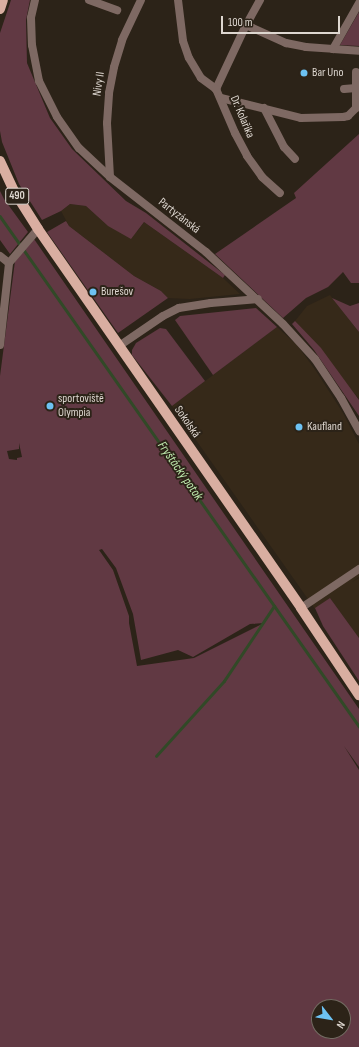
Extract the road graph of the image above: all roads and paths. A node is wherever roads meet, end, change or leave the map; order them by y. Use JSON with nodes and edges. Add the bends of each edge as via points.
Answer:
{"nodes":[{"id":1,"x":3,"y":0,"type":"edge"},
{"id":2,"x":35,"y":0,"type":"edge"},
{"id":3,"x":89,"y":0,"type":"edge"},
{"id":4,"x":141,"y":0,"type":"edge"},
{"id":5,"x":178,"y":0,"type":"edge"},
{"id":6,"x":260,"y":0,"type":"edge"},
{"id":7,"x":359,"y":3,"type":"edge"},
{"id":8,"x":0,"y":9,"type":"edge"},
{"id":9,"x":117,"y":10,"type":"dead end"},
{"id":10,"x":246,"y":25,"type":"junction"},
{"id":11,"x":333,"y":49,"type":"junction"},
{"id":12,"x":359,"y":51,"type":"edge"},
{"id":13,"x":356,"y":72,"type":"dead end"},
{"id":14,"x":356,"y":88,"type":"junction"},
{"id":15,"x":216,"y":89,"type":"junction"},
{"id":16,"x":344,"y":89,"type":"dead end"},
{"id":17,"x":221,"y":98,"type":"junction"},
{"id":18,"x":264,"y":108,"type":"junction"},
{"id":19,"x":295,"y":159,"type":"dead end"},
{"id":20,"x":0,"y":160,"type":"edge"},
{"id":21,"x":110,"y":177,"type":"junction"},
{"id":22,"x":280,"y":193,"type":"dead end"},
{"id":23,"x":34,"y":233,"type":"junction"},
{"id":24,"x":0,"y":256,"type":"edge"},
{"id":25,"x":11,"y":260,"type":"junction"},
{"id":26,"x":258,"y":299,"type":"junction"},
{"id":27,"x":0,"y":345,"type":"edge"},
{"id":28,"x":119,"y":346,"type":"junction"},
{"id":29,"x":359,"y":431,"type":"edge"},
{"id":30,"x":359,"y":569,"type":"edge"},
{"id":31,"x":301,"y":608,"type":"junction"},
{"id":32,"x":359,"y":694,"type":"edge"}],
"edges":[{"from":1,"to":8,"type":"main road"},
{"from":2,"to":21,"type":"street","name":"Partyzánská","via":[[31,18],[32,45],[39,81],[57,117],[79,148]]},
{"from":3,"to":9,"type":"street"},
{"from":4,"to":21,"type":"street","name":"Nivy II","via":[[122,40],[109,93],[106,123]]},
{"from":5,"to":15,"type":"street","via":[[183,41],[189,58],[200,78]]},
{"from":6,"to":10,"type":"street","name":"Dr. Kolaříka"},
{"from":7,"to":11,"type":"street"},
{"from":10,"to":11,"type":"street","via":[[286,43]]},
{"from":10,"to":15,"type":"street","name":"Dr. Kolaříka"},
{"from":11,"to":12,"type":"street"},
{"from":13,"to":14,"type":"street"},
{"from":14,"to":16,"type":"street"},
{"from":14,"to":18,"type":"street","via":[[356,108],[348,116],[301,118]]},
{"from":15,"to":17,"type":"street","name":"Dr. Kolaříka"},
{"from":17,"to":18,"type":"street"},
{"from":17,"to":22,"type":"street","name":"Dr. Kolaříka","via":[[247,156],[262,177]]},
{"from":18,"to":19,"type":"street","via":[[284,147]]},
{"from":20,"to":23,"type":"main road","name":"Sokolská","number":"490"},
{"from":21,"to":26,"type":"street","name":"Partyzánská","via":[[206,252]]},
{"from":23,"to":25,"type":"street"},
{"from":23,"to":28,"type":"main road","name":"Sokolská","number":"490"},
{"from":24,"to":25,"type":"street"},
{"from":25,"to":27,"type":"street"},
{"from":26,"to":28,"type":"street","via":[[179,308],[162,316]]},
{"from":26,"to":29,"type":"street","name":"Partyzánská","via":[[315,359]]},
{"from":28,"to":31,"type":"main road","name":"Sokolská","number":"490"},
{"from":30,"to":31,"type":"street"},
{"from":31,"to":32,"type":"main road","name":"Sokolská","number":"490"}]}
